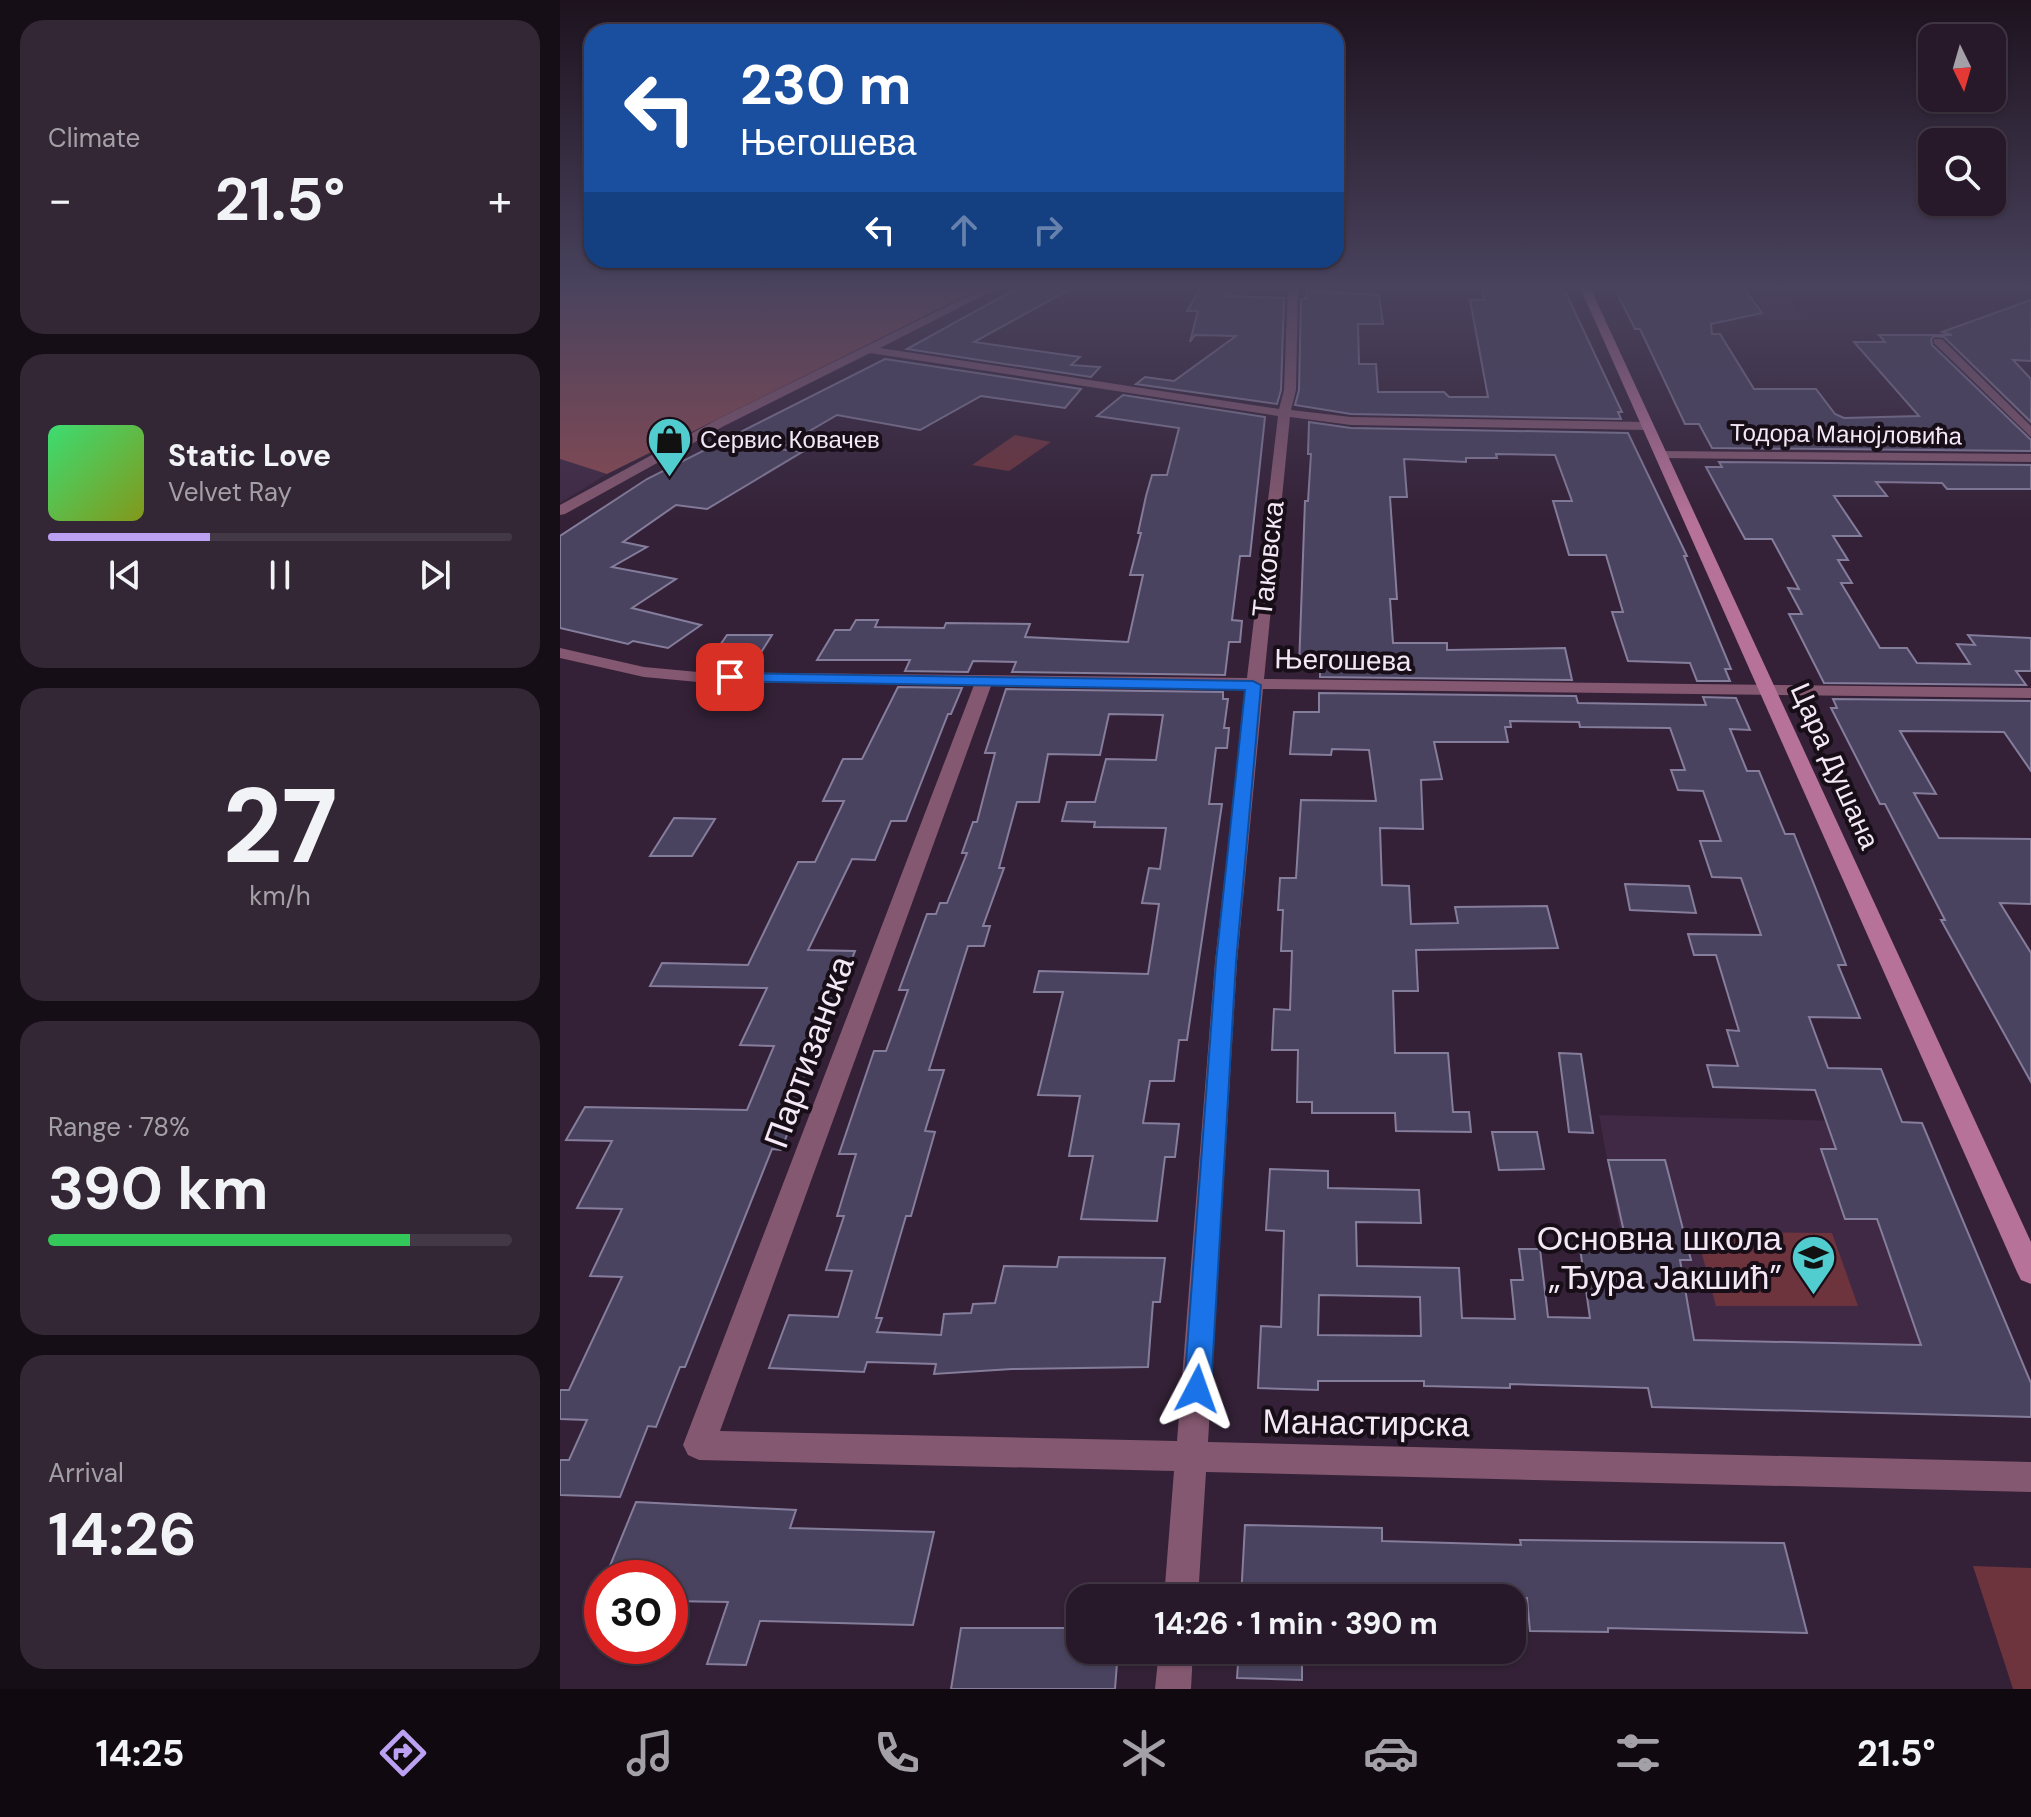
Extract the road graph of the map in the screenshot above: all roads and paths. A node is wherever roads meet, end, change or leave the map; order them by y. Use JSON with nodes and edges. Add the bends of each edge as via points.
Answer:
{"nodes":[{"id":1,"x":842,"y":364,"type":"edge"},
{"id":2,"x":962,"y":364,"type":"edge"},
{"id":3,"x":1291,"y":364,"type":"edge"},
{"id":4,"x":1620,"y":364,"type":"edge"},
{"id":5,"x":1961,"y":364,"type":"edge"},
{"id":6,"x":1284,"y":413,"type":"junction"},
{"id":7,"x":1648,"y":426,"type":"junction"},
{"id":8,"x":2031,"y":433,"type":"edge"},
{"id":9,"x":1661,"y":454,"type":"junction"},
{"id":10,"x":2031,"y":458,"type":"edge"},
{"id":11,"x":560,"y":511,"type":"edge"},
{"id":12,"x":560,"y":653,"type":"edge"},
{"id":13,"x":984,"y":682,"type":"junction"},
{"id":14,"x":1253,"y":685,"type":"junction"},
{"id":15,"x":1768,"y":691,"type":"junction"},
{"id":16,"x":2031,"y":693,"type":"edge"},
{"id":17,"x":2031,"y":1272,"type":"edge"},
{"id":18,"x":699,"y":1445,"type":"joint"},
{"id":19,"x":1193,"y":1457,"type":"junction"},
{"id":20,"x":2031,"y":1477,"type":"edge"},
{"id":21,"x":1182,"y":1584,"type":"edge"},
{"id":22,"x":1175,"y":1664,"type":"edge"},
{"id":23,"x":1173,"y":1689,"type":"edge"}],
"edges":[{"from":1,"to":11,"type":"street","via":[[720,423]]},
{"from":2,"to":6,"type":"street"},
{"from":3,"to":6,"type":"street","name":"Таковска"},
{"from":4,"to":7,"type":"street","name":"Цара Душана"},
{"from":5,"to":8,"type":"street"},
{"from":6,"to":7,"type":"street","via":[[1381,422]]},
{"from":6,"to":14,"type":"street","name":"Таковска"},
{"from":7,"to":9,"type":"street","name":"Цара Душана"},
{"from":9,"to":10,"type":"street","name":"Тодора Манојловића"},
{"from":9,"to":15,"type":"street","name":"Цара Душана"},
{"from":12,"to":13,"type":"street","name":"Његошева","via":[[669,675]]},
{"from":13,"to":14,"type":"street","name":"Његошева"},
{"from":13,"to":18,"type":"street","name":"Партизанска"},
{"from":14,"to":15,"type":"street","name":"Његошева"},
{"from":14,"to":19,"type":"street","name":"Таковска","via":[[1226,962]]},
{"from":15,"to":16,"type":"street","name":"Његошева"},
{"from":15,"to":17,"type":"street","name":"Цара Душана"},
{"from":18,"to":19,"type":"street","name":"Манастирска"},
{"from":19,"to":20,"type":"street","name":"Манастирска"},
{"from":19,"to":21,"type":"street","name":"Таковска"},
{"from":22,"to":23,"type":"street"}]}
